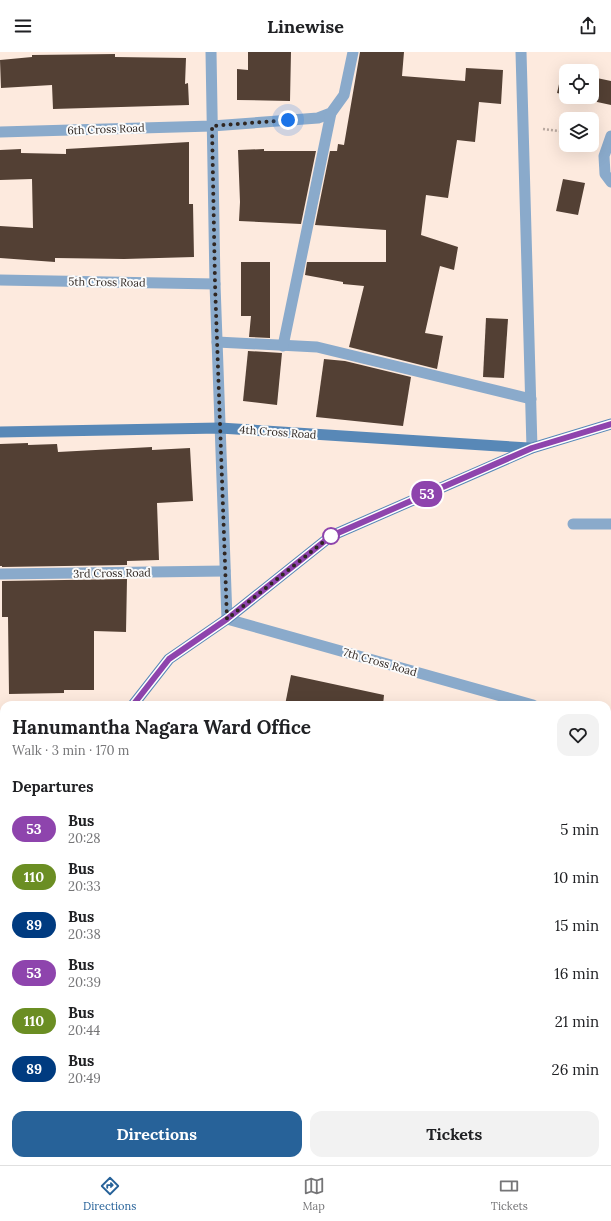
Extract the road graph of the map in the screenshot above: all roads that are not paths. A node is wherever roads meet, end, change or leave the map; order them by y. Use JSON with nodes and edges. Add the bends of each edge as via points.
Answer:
{"nodes":[{"id":1,"x":211,"y":52,"type":"edge"},
{"id":2,"x":352,"y":52,"type":"edge"},
{"id":3,"x":521,"y":52,"type":"edge"},
{"id":4,"x":331,"y":113,"type":"junction"},
{"id":5,"x":212,"y":126,"type":"junction"},
{"id":6,"x":0,"y":132,"type":"edge"},
{"id":7,"x":611,"y":136,"type":"edge"},
{"id":8,"x":611,"y":182,"type":"edge"},
{"id":9,"x":0,"y":280,"type":"edge"},
{"id":10,"x":215,"y":284,"type":"junction"},
{"id":11,"x":217,"y":342,"type":"junction"},
{"id":12,"x":283,"y":346,"type":"junction"},
{"id":13,"x":531,"y":399,"type":"junction"},
{"id":14,"x":611,"y":424,"type":"edge"},
{"id":15,"x":220,"y":428,"type":"junction"},
{"id":16,"x":0,"y":432,"type":"edge"},
{"id":17,"x":532,"y":448,"type":"junction"},
{"id":18,"x":573,"y":524,"type":"dead end"},
{"id":19,"x":611,"y":524,"type":"edge"},
{"id":20,"x":225,"y":572,"type":"junction"},
{"id":21,"x":0,"y":574,"type":"edge"},
{"id":22,"x":227,"y":619,"type":"junction"},
{"id":23,"x":136,"y":701,"type":"edge"},
{"id":24,"x":519,"y":701,"type":"edge"}],
"edges":[{"from":1,"to":5,"type":"street"},
{"from":2,"to":4,"type":"street","via":[[344,95]]},
{"from":3,"to":13,"type":"street"},
{"from":4,"to":5,"type":"street","name":"6th Cross Road","via":[[318,118]]},
{"from":4,"to":12,"type":"street"},
{"from":5,"to":6,"type":"street","name":"6th Cross Road"},
{"from":5,"to":10,"type":"street"},
{"from":7,"to":8,"type":"street","via":[[604,156],[605,174]]},
{"from":9,"to":10,"type":"street","name":"5th Cross Road"},
{"from":10,"to":11,"type":"street"},
{"from":11,"to":12,"type":"street"},
{"from":11,"to":15,"type":"street"},
{"from":12,"to":13,"type":"street","via":[[318,347]]},
{"from":13,"to":17,"type":"street"},
{"from":14,"to":17,"type":"main road"},
{"from":15,"to":16,"type":"main road","name":"4th Cross Road"},
{"from":15,"to":17,"type":"main road","name":"4th Cross Road"},
{"from":15,"to":20,"type":"street"},
{"from":17,"to":22,"type":"main road","via":[[331,536]]},
{"from":18,"to":19,"type":"street"},
{"from":20,"to":21,"type":"street","name":"3rd Cross Road"},
{"from":20,"to":22,"type":"street"},
{"from":22,"to":23,"type":"main road","via":[[169,659]]},
{"from":22,"to":24,"type":"street","name":"7th Cross Road"}]}
